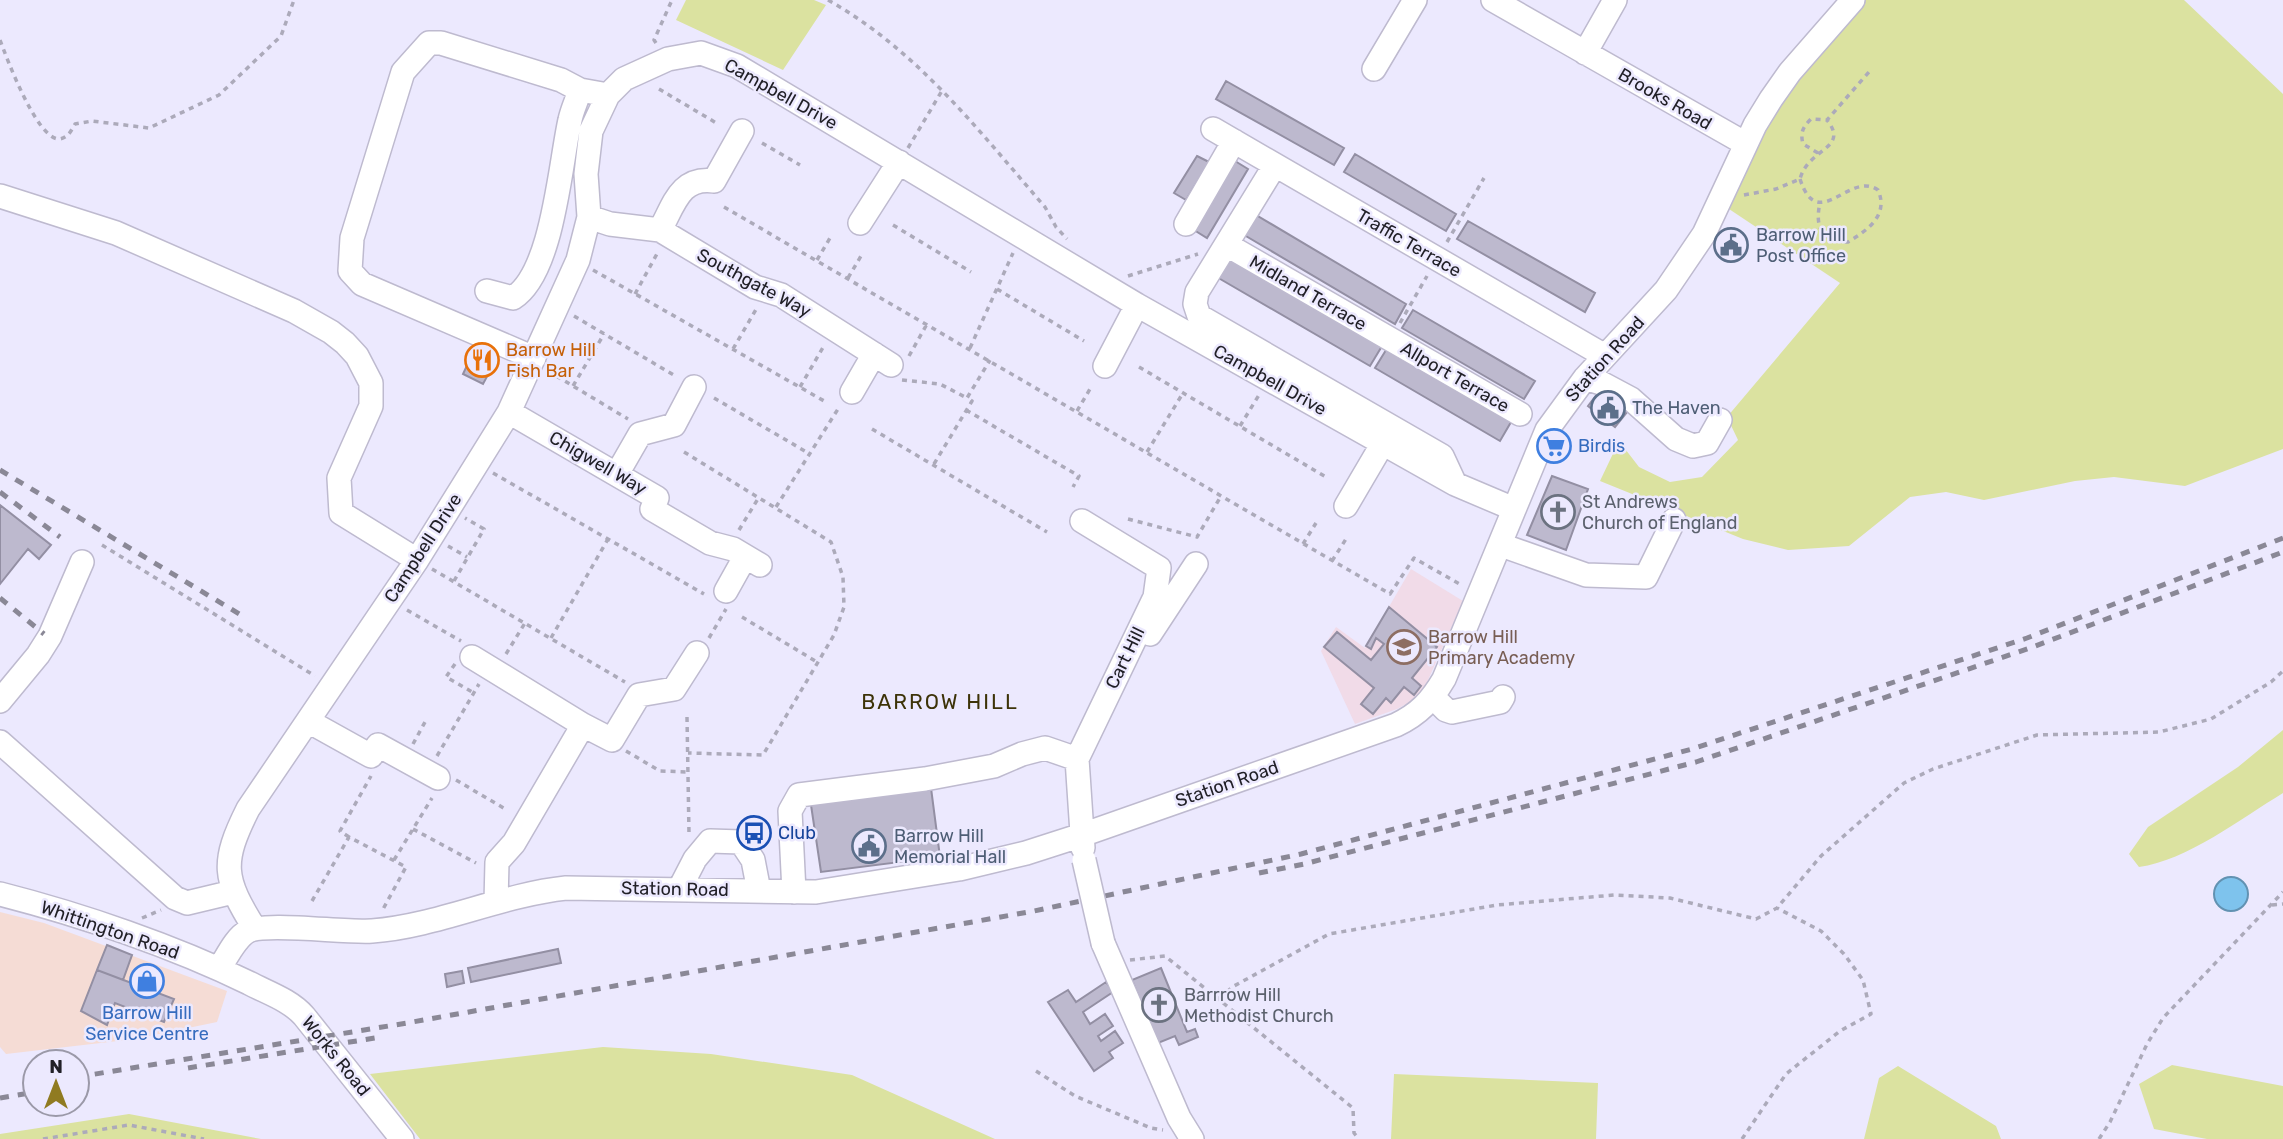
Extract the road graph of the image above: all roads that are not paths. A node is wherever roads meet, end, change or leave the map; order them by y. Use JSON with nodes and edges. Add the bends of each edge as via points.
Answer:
{"nodes":[{"id":1,"x":1415,"y":0,"type":"edge"},
{"id":2,"x":1493,"y":0,"type":"edge"},
{"id":3,"x":1615,"y":0,"type":"edge"},
{"id":4,"x":1853,"y":0,"type":"edge"},
{"id":5,"x":1585,"y":53,"type":"junction"},
{"id":6,"x":1374,"y":69,"type":"dead end"},
{"id":7,"x":580,"y":90,"type":"junction"},
{"id":8,"x":608,"y":95,"type":"junction"},
{"id":9,"x":1213,"y":129,"type":"dead end"},
{"id":10,"x":742,"y":131,"type":"dead end"},
{"id":11,"x":1234,"y":141,"type":"junction"},
{"id":12,"x":1746,"y":144,"type":"junction"},
{"id":13,"x":899,"y":162,"type":"junction"},
{"id":14,"x":1275,"y":165,"type":"junction"},
{"id":15,"x":0,"y":196,"type":"edge"},
{"id":16,"x":589,"y":217,"type":"junction"},
{"id":17,"x":860,"y":223,"type":"dead end"},
{"id":18,"x":1186,"y":224,"type":"dead end"},
{"id":19,"x":662,"y":237,"type":"junction"},
{"id":20,"x":1227,"y":245,"type":"junction"},
{"id":21,"x":487,"y":291,"type":"dead end"},
{"id":22,"x":1137,"y":306,"type":"junction"},
{"id":23,"x":1390,"y":340,"type":"joint"},
{"id":24,"x":1605,"y":356,"type":"junction"},
{"id":25,"x":534,"y":358,"type":"junction"},
{"id":26,"x":1105,"y":366,"type":"dead end"},
{"id":27,"x":1585,"y":378,"type":"junction"},
{"id":28,"x":687,"y":382,"type":"road end"},
{"id":29,"x":845,"y":400,"type":"road end"},
{"id":30,"x":509,"y":412,"type":"junction"},
{"id":31,"x":1520,"y":414,"type":"dead end"},
{"id":32,"x":1720,"y":420,"type":"dead end"},
{"id":33,"x":1383,"y":443,"type":"junction"},
{"id":34,"x":617,"y":474,"type":"junction"},
{"id":35,"x":1455,"y":484,"type":"junction"},
{"id":36,"x":1346,"y":506,"type":"dead end"},
{"id":37,"x":1514,"y":509,"type":"junction"},
{"id":38,"x":1674,"y":520,"type":"dead end"},
{"id":39,"x":1082,"y":521,"type":"dead end"},
{"id":40,"x":1501,"y":545,"type":"junction"},
{"id":41,"x":417,"y":560,"type":"junction"},
{"id":42,"x":82,"y":562,"type":"dead end"},
{"id":43,"x":1196,"y":564,"type":"dead end"},
{"id":44,"x":719,"y":598,"type":"road end"},
{"id":45,"x":700,"y":651,"type":"road end"},
{"id":46,"x":476,"y":660,"type":"road end"},
{"id":47,"x":1433,"y":697,"type":"junction"},
{"id":48,"x":1503,"y":697,"type":"dead end"},
{"id":49,"x":0,"y":701,"type":"edge"},
{"id":50,"x":1100,"y":712,"type":"junction"},
{"id":51,"x":308,"y":721,"type":"junction"},
{"id":52,"x":583,"y":725,"type":"junction"},
{"id":53,"x":0,"y":742,"type":"edge"},
{"id":54,"x":1077,"y":759,"type":"junction"},
{"id":55,"x":439,"y":780,"type":"road end"},
{"id":56,"x":1082,"y":835,"type":"junction"},
{"id":57,"x":680,"y":888,"type":"junction"},
{"id":58,"x":760,"y":891,"type":"junction"},
{"id":59,"x":233,"y":892,"type":"junction"},
{"id":60,"x":794,"y":892,"type":"junction"},
{"id":61,"x":0,"y":894,"type":"edge"},
{"id":62,"x":496,"y":902,"type":"junction"},
{"id":63,"x":255,"y":929,"type":"junction"},
{"id":64,"x":219,"y":969,"type":"junction"},
{"id":65,"x":1189,"y":1135,"type":"edge"},
{"id":66,"x":402,"y":1139,"type":"edge"}],
"edges":[{"from":1,"to":6,"type":"street"},
{"from":2,"to":5,"type":"street","name":"Brooks Road"},
{"from":3,"to":5,"type":"street"},
{"from":4,"to":12,"type":"street","name":"Station Road","via":[[1790,72]]},
{"from":5,"to":12,"type":"street","name":"Brooks Road"},
{"from":7,"to":8,"type":"street"},
{"from":7,"to":21,"type":"street","via":[[570,118],[557,206],[536,268],[513,298]]},
{"from":7,"to":25,"type":"street","via":[[561,80],[442,43],[429,43],[404,72],[352,238],[350,271],[362,284]]},
{"from":8,"to":13,"type":"street","name":"Campbell Drive","via":[[624,79],[668,59],[701,53],[737,66]]},
{"from":8,"to":16,"type":"street","name":"Campbell Drive","via":[[591,131],[586,174]]},
{"from":9,"to":11,"type":"street","name":"Traffic Terrace"},
{"from":10,"to":19,"type":"street","via":[[713,181],[699,179],[682,190]]},
{"from":11,"to":14,"type":"street","name":"Traffic Terrace"},
{"from":11,"to":18,"type":"street"},
{"from":12,"to":24,"type":"street","name":"Station Road","via":[[1703,234],[1666,290]]},
{"from":13,"to":17,"type":"street"},
{"from":13,"to":22,"type":"street","name":"Campbell Drive"},
{"from":14,"to":20,"type":"street"},
{"from":14,"to":24,"type":"street","name":"Traffic Terrace"},
{"from":15,"to":41,"type":"street","via":[[116,233],[294,311],[345,343],[371,383],[371,406],[339,478],[341,513]]},
{"from":16,"to":19,"type":"street","name":"Southgate Way"},
{"from":16,"to":25,"type":"street","name":"Campbell Drive","via":[[578,260]]},
{"from":19,"to":29,"type":"street","name":"Southgate Way","via":[[755,287],[781,295],[893,365]]},
{"from":20,"to":23,"type":"street","name":"Midland Terrace"},
{"from":20,"to":35,"type":"street","via":[[1197,292],[1199,316],[1442,456]]},
{"from":22,"to":26,"type":"street"},
{"from":22,"to":33,"type":"street","name":"Campbell Drive"},
{"from":23,"to":31,"type":"street","name":"Allport Terrace"},
{"from":24,"to":27,"type":"street","name":"Station Road"},
{"from":25,"to":30,"type":"street","name":"Campbell Drive"},
{"from":27,"to":32,"type":"street","via":[[1631,399],[1676,439],[1693,446],[1707,443]]},
{"from":27,"to":37,"type":"street","name":"Station Road","via":[[1547,430]]},
{"from":28,"to":34,"type":"street","via":[[674,425],[640,434]]},
{"from":30,"to":34,"type":"street","name":"Chigwell Way"},
{"from":30,"to":41,"type":"street","name":"Campbell Drive"},
{"from":33,"to":35,"type":"street","name":"Campbell Drive"},
{"from":33,"to":36,"type":"street"},
{"from":34,"to":44,"type":"street","name":"Chigwell Way","via":[[657,498],[652,509],[710,543],[747,552]]},
{"from":35,"to":37,"type":"street","name":"Campbell Drive"},
{"from":37,"to":40,"type":"street","name":"Station Road"},
{"from":38,"to":40,"type":"street","via":[[1646,577],[1586,575]]},
{"from":39,"to":50,"type":"street","name":"Cart Hill","via":[[1159,568],[1155,597]]},
{"from":40,"to":47,"type":"street","name":"Station Road"},
{"from":41,"to":51,"type":"street","name":"Campbell Drive"},
{"from":42,"to":49,"type":"street","via":[[50,636]]},
{"from":43,"to":50,"type":"street"},
{"from":45,"to":52,"type":"street","via":[[674,689],[639,695],[612,740]]},
{"from":46,"to":52,"type":"street"},
{"from":47,"to":48,"type":"street","via":[[1452,712],[1500,702]]},
{"from":47,"to":56,"type":"street","name":"Station Road","via":[[1396,725]]},
{"from":50,"to":54,"type":"street","name":"Cart Hill"},
{"from":51,"to":55,"type":"street","via":[[371,755],[378,745],[397,750]]},
{"from":51,"to":59,"type":"street","name":"Campbell Drive","via":[[248,809],[232,841]]},
{"from":52,"to":62,"type":"street","via":[[514,843],[497,862]]},
{"from":53,"to":59,"type":"street","via":[[175,898],[183,902]]},
{"from":54,"to":56,"type":"street","name":"Cart Hill"},
{"from":54,"to":60,"type":"street","via":[[1045,748],[994,766],[799,795],[790,811]]},
{"from":56,"to":60,"type":"street","name":"Station Road","via":[[959,869]]},
{"from":56,"to":65,"type":"street","name":"Cart Hill","bridge":true,"via":[[1107,953]]},
{"from":57,"to":58,"type":"street","name":"Station Road"},
{"from":57,"to":58,"type":"street","via":[[710,841],[741,842],[753,860]]},
{"from":57,"to":62,"type":"street","name":"Station Road","via":[[566,888]]},
{"from":58,"to":60,"type":"street","name":"Station Road"},
{"from":59,"to":63,"type":"street","name":"Campbell Drive"},
{"from":61,"to":64,"type":"street","name":"Whittington Road","via":[[55,908]]},
{"from":62,"to":63,"type":"street","name":"Station Road","via":[[372,931]]},
{"from":63,"to":64,"type":"street","via":[[241,936]]},
{"from":64,"to":66,"type":"street","name":"Works Road","via":[[298,1009]]}]}
